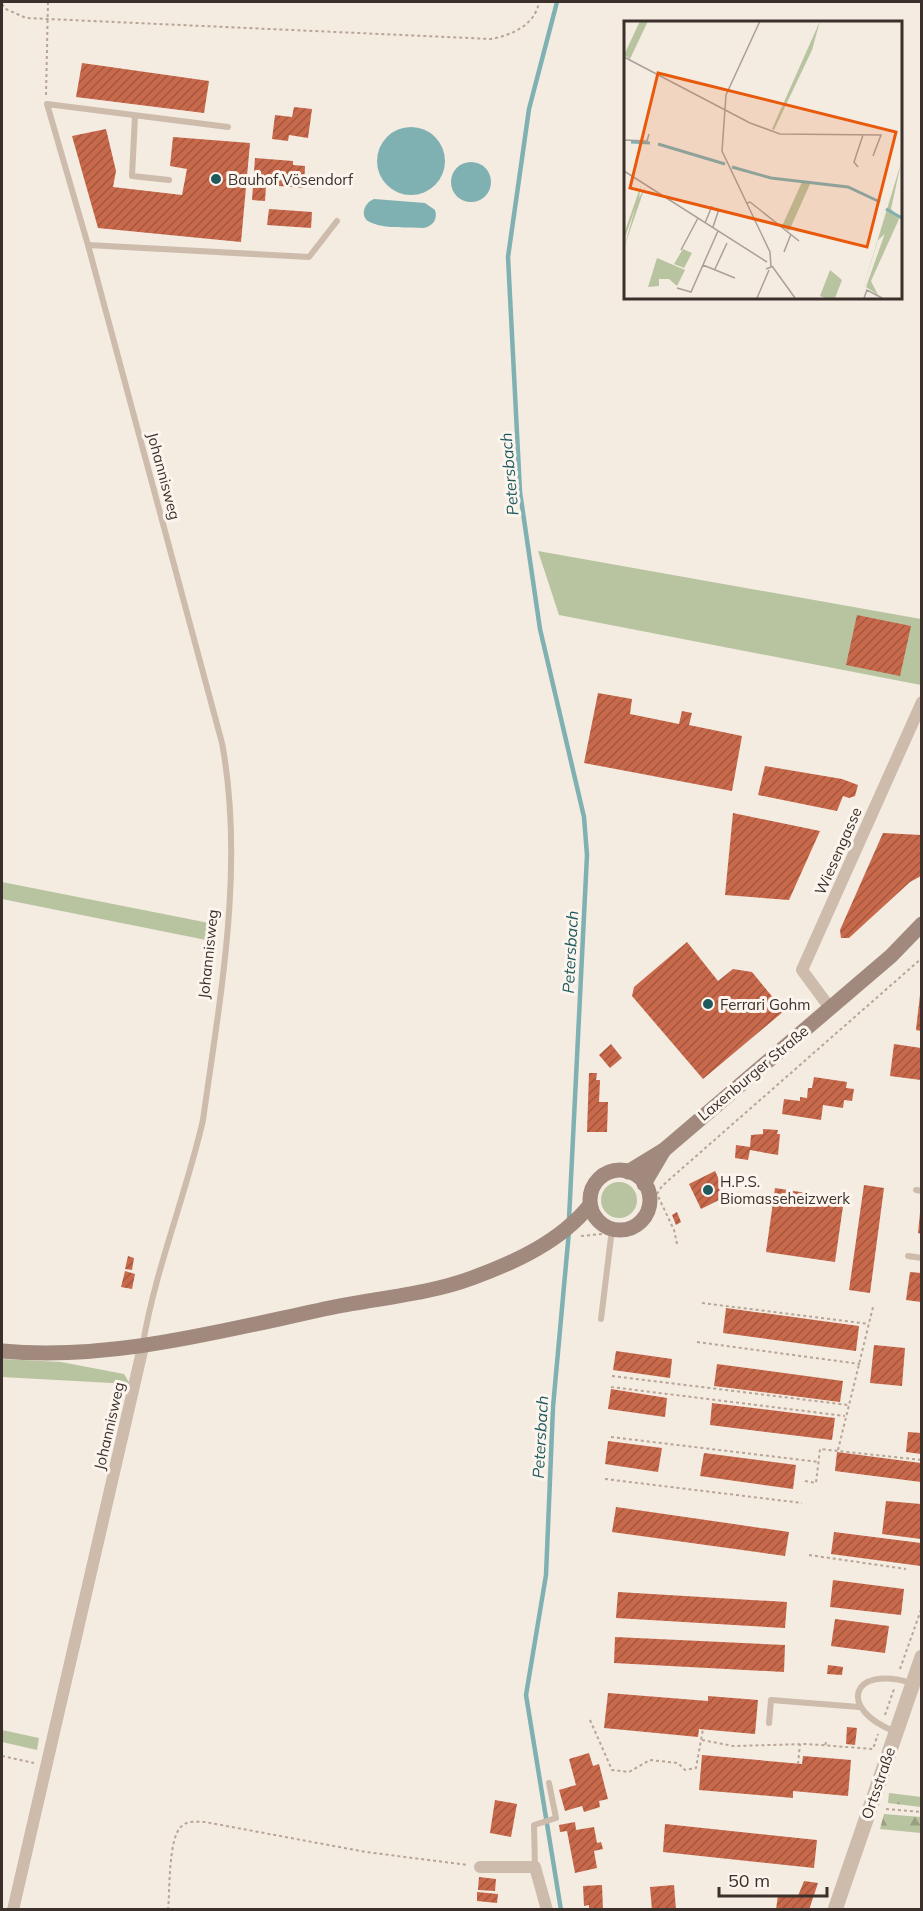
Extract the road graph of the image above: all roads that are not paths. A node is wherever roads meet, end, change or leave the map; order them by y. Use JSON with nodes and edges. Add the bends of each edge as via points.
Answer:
{"nodes":[{"id":1,"x":135,"y":116,"type":"junction"},
{"id":2,"x":228,"y":127,"type":"dead end"},
{"id":3,"x":169,"y":180,"type":"dead end"},
{"id":4,"x":337,"y":221,"type":"dead end"},
{"id":5,"x":88,"y":245,"type":"junction"},
{"id":6,"x":921,"y":702,"type":"edge"},
{"id":7,"x":921,"y":924,"type":"edge"},
{"id":8,"x":830,"y":1008,"type":"junction"},
{"id":9,"x":664,"y":1150,"type":"junction"},
{"id":10,"x":628,"y":1172,"type":"junction"},
{"id":11,"x":644,"y":1184,"type":"junction"},
{"id":12,"x":590,"y":1204,"type":"junction"},
{"id":13,"x":607,"y":1228,"type":"junction"},
{"id":14,"x":575,"y":1230,"type":"junction"},
{"id":15,"x":908,"y":1256,"type":"dead end"},
{"id":16,"x":921,"y":1258,"type":"edge"},
{"id":17,"x":601,"y":1319,"type":"dead end"},
{"id":18,"x":143,"y":1347,"type":"junction"},
{"id":19,"x":2,"y":1352,"type":"edge"},
{"id":20,"x":921,"y":1657,"type":"edge"},
{"id":21,"x":913,"y":1683,"type":"junction"},
{"id":22,"x":859,"y":1707,"type":"junction"},
{"id":23,"x":769,"y":1723,"type":"dead end"},
{"id":24,"x":896,"y":1732,"type":"junction"},
{"id":25,"x":549,"y":1784,"type":"dead end"},
{"id":26,"x":480,"y":1867,"type":"road end"},
{"id":27,"x":535,"y":1867,"type":"junction"},
{"id":28,"x":13,"y":1910,"type":"edge"},
{"id":29,"x":547,"y":1910,"type":"edge"},
{"id":30,"x":835,"y":1910,"type":"edge"}],
"edges":[{"from":1,"to":2,"type":"lane"},
{"from":1,"to":3,"type":"lane","via":[[132,176]]},
{"from":1,"to":5,"type":"lane","name":"Johannisweg","via":[[46,104]]},
{"from":4,"to":5,"type":"lane","via":[[309,257]]},
{"from":5,"to":18,"type":"lane","name":"Johannisweg","via":[[222,743],[230,811],[232,872],[203,1120],[150,1308]]},
{"from":6,"to":8,"type":"street","name":"Wiesengasse","via":[[802,970]]},
{"from":7,"to":8,"type":"main road","name":"Laxenburger Straße","via":[[891,956]]},
{"from":8,"to":9,"type":"main road","name":"Laxenburger Straße"},
{"from":9,"to":10,"type":"main road","name":"Laxenburger Straße"},
{"from":9,"to":11,"type":"main road","name":"Laxenburger Straße"},
{"from":10,"to":11,"type":"main road"},
{"from":10,"to":12,"type":"main road","name":"Laxenburger Straße","via":[[610,1172],[600,1178],[591,1193]]},
{"from":11,"to":13,"type":"main road","via":[[649,1205],[642,1219],[626,1230]]},
{"from":12,"to":13,"type":"main road"},
{"from":12,"to":14,"type":"main road","name":"Laxenburger Straße"},
{"from":13,"to":14,"type":"main road"},
{"from":13,"to":17,"type":"lane"},
{"from":14,"to":18,"type":"main road","via":[[469,1280]]},
{"from":15,"to":16,"type":"lane"},
{"from":18,"to":19,"type":"main road","via":[[83,1354]]},
{"from":18,"to":28,"type":"street","name":"Johannisweg"},
{"from":20,"to":21,"type":"street","name":"Ortsstraße"},
{"from":21,"to":22,"type":"lane","via":[[882,1676],[870,1679],[860,1691]]},
{"from":21,"to":24,"type":"street","name":"Ortsstraße"},
{"from":22,"to":23,"type":"lane","via":[[771,1700]]},
{"from":22,"to":24,"type":"lane","via":[[865,1715]]},
{"from":24,"to":30,"type":"street","name":"Ortsstraße"},
{"from":25,"to":27,"type":"lane","via":[[556,1818],[533,1829]]},
{"from":26,"to":27,"type":"street"},
{"from":27,"to":29,"type":"street"}]}
